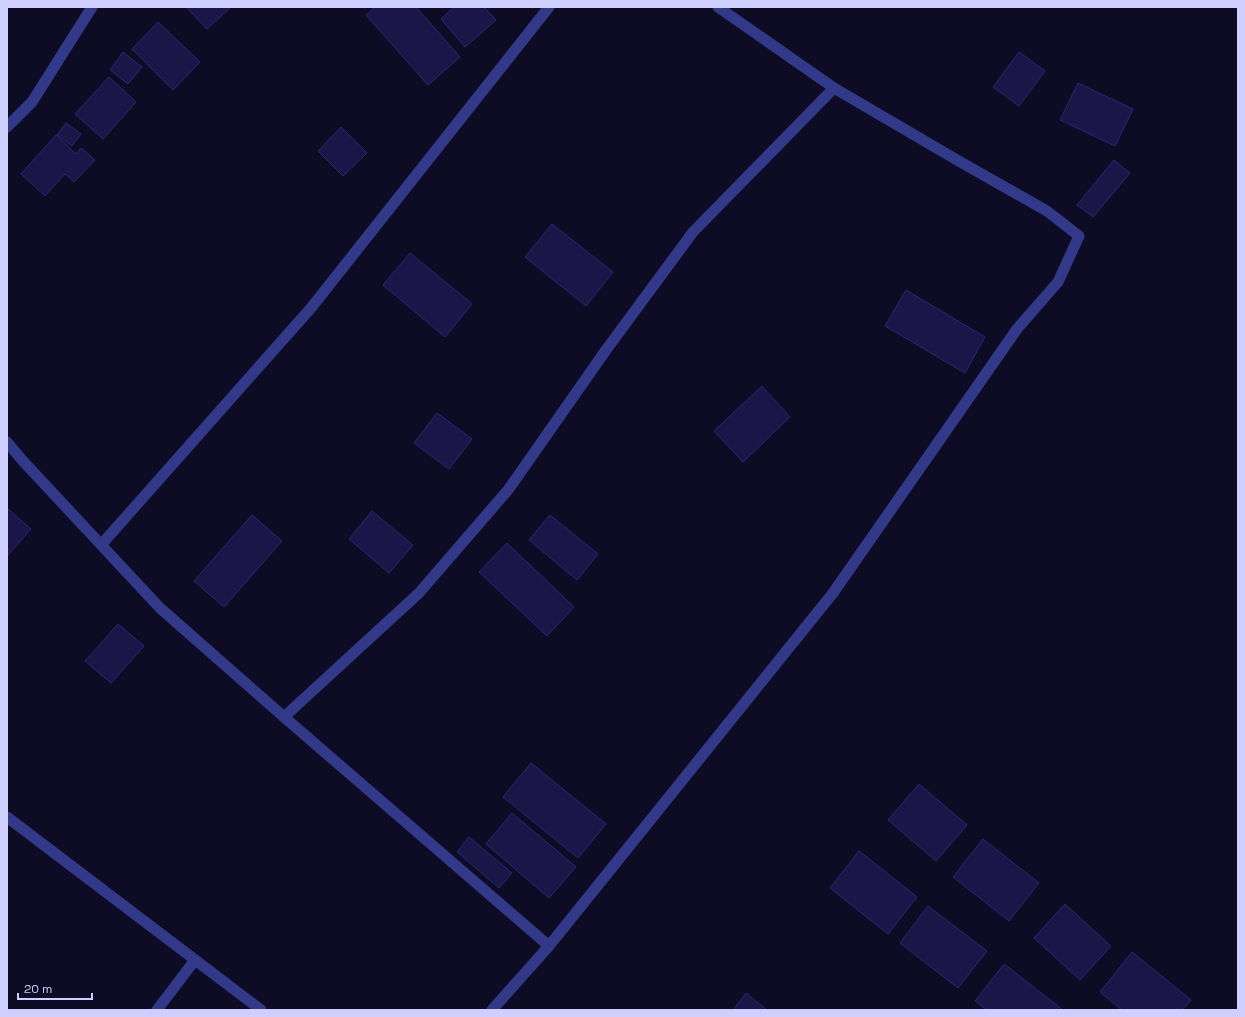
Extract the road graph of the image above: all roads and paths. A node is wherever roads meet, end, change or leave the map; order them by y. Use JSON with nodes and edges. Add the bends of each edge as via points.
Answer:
{"nodes":[{"id":1,"x":92,"y":7,"type":"edge"},
{"id":2,"x":549,"y":7,"type":"edge"},
{"id":3,"x":718,"y":7,"type":"edge"},
{"id":4,"x":834,"y":88,"type":"junction"},
{"id":5,"x":7,"y":127,"type":"edge"},
{"id":6,"x":7,"y":442,"type":"edge"},
{"id":7,"x":101,"y":545,"type":"junction"},
{"id":8,"x":284,"y":717,"type":"junction"},
{"id":9,"x":7,"y":817,"type":"edge"},
{"id":10,"x":549,"y":946,"type":"junction"},
{"id":11,"x":195,"y":960,"type":"junction"},
{"id":12,"x":157,"y":1010,"type":"edge"},
{"id":13,"x":261,"y":1010,"type":"edge"},
{"id":14,"x":492,"y":1010,"type":"edge"}],
"edges":[{"from":1,"to":5,"type":"street","via":[[32,102]]},
{"from":2,"to":7,"type":"street","via":[[311,308]]},
{"from":3,"to":4,"type":"street"},
{"from":4,"to":8,"type":"street","via":[[693,232],[508,490],[419,593]]},
{"from":4,"to":10,"type":"street","via":[[1047,211],[1079,236],[1058,282],[1017,329],[833,593]]},
{"from":6,"to":7,"type":"street"},
{"from":7,"to":8,"type":"street","via":[[160,608]]},
{"from":8,"to":10,"type":"street"},
{"from":9,"to":11,"type":"street"},
{"from":10,"to":14,"type":"street"},
{"from":11,"to":12,"type":"street"},
{"from":11,"to":13,"type":"street"}]}
